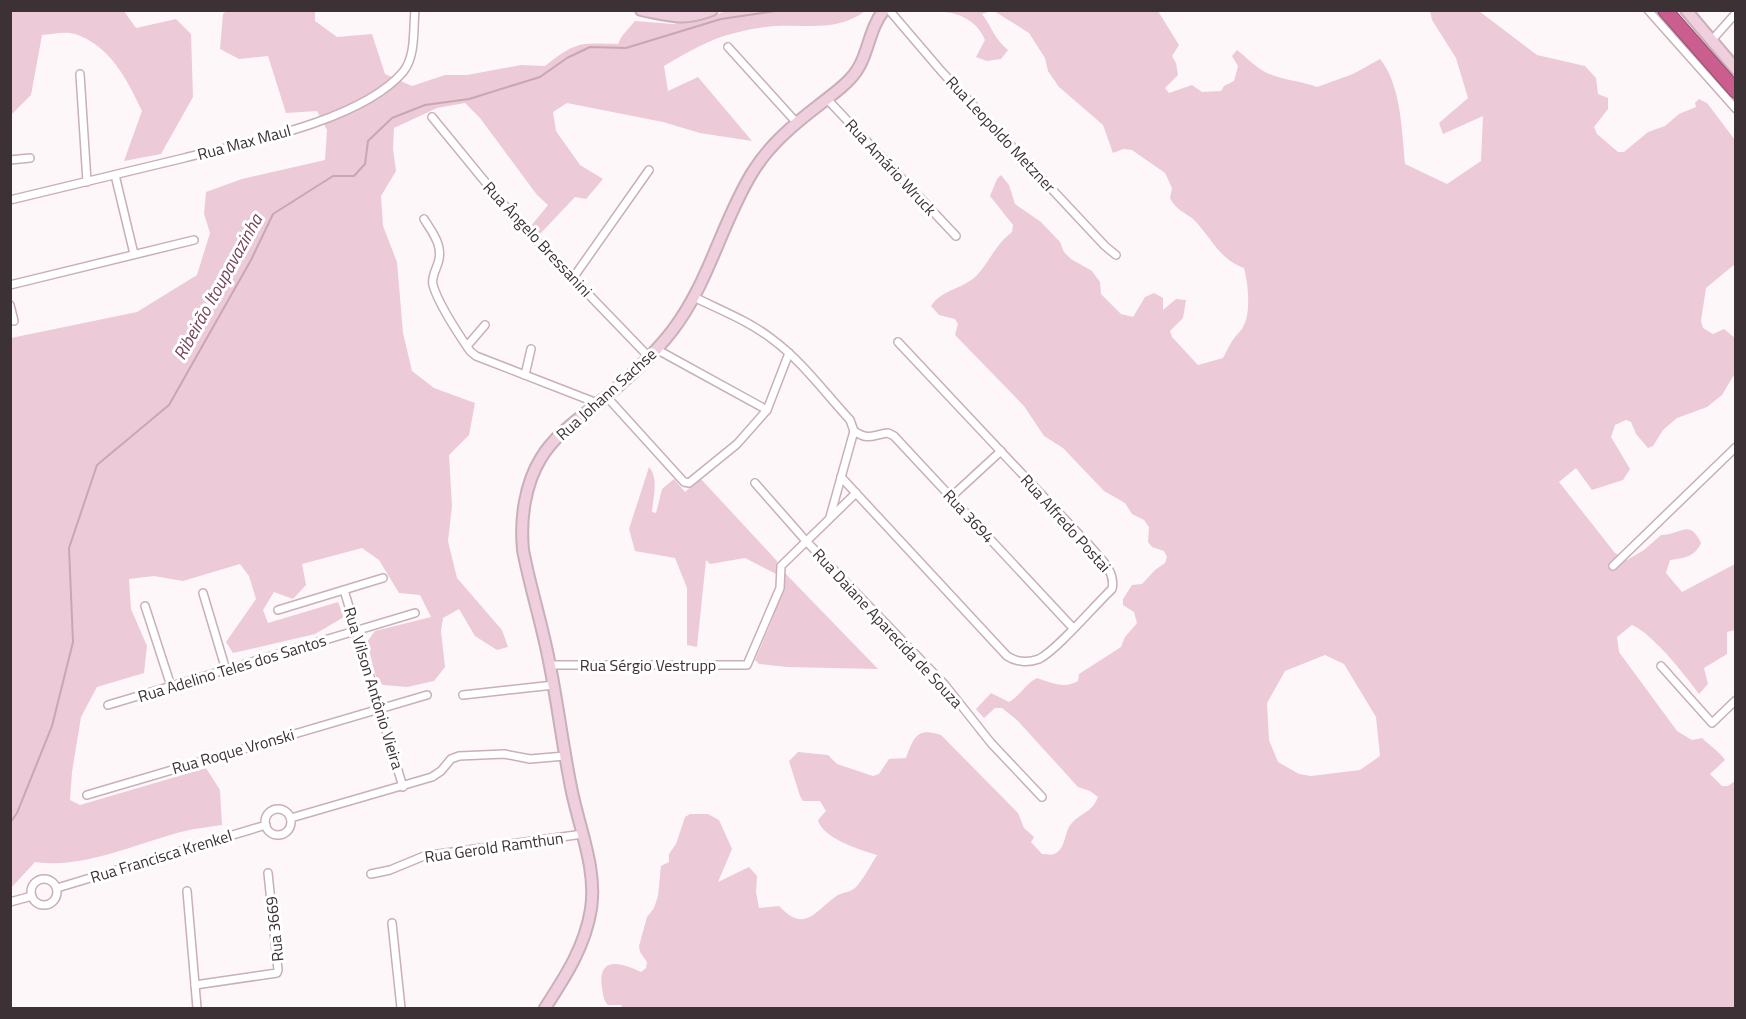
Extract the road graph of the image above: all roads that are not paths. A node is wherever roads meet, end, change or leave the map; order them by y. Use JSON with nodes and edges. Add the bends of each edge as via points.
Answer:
{"nodes":[{"id":1,"x":415,"y":10,"type":"edge"},
{"id":2,"x":641,"y":10,"type":"edge"},
{"id":3,"x":712,"y":10,"type":"edge"},
{"id":4,"x":884,"y":10,"type":"edge"},
{"id":5,"x":889,"y":10,"type":"edge"},
{"id":6,"x":1648,"y":10,"type":"edge"},
{"id":7,"x":1665,"y":10,"type":"edge"},
{"id":8,"x":1686,"y":10,"type":"edge"},
{"id":9,"x":1736,"y":13,"type":"edge"},
{"id":10,"x":1712,"y":40,"type":"junction"},
{"id":11,"x":728,"y":47,"type":"dead end"},
{"id":12,"x":1736,"y":69,"type":"edge"},
{"id":13,"x":80,"y":74,"type":"dead end"},
{"id":14,"x":1736,"y":91,"type":"edge"},
{"id":15,"x":827,"y":99,"type":"junction"},
{"id":16,"x":1736,"y":109,"type":"edge"},
{"id":17,"x":432,"y":117,"type":"dead end"},
{"id":18,"x":796,"y":122,"type":"junction"},
{"id":19,"x":30,"y":158,"type":"dead end"},
{"id":20,"x":10,"y":160,"type":"edge"},
{"id":21,"x":649,"y":170,"type":"dead end"},
{"id":22,"x":115,"y":175,"type":"junction"},
{"id":23,"x":87,"y":182,"type":"junction"},
{"id":24,"x":10,"y":200,"type":"edge"},
{"id":25,"x":424,"y":219,"type":"dead end"},
{"id":26,"x":956,"y":236,"type":"dead end"},
{"id":27,"x":194,"y":240,"type":"dead end"},
{"id":28,"x":134,"y":254,"type":"junction"},
{"id":29,"x":1116,"y":255,"type":"dead end"},
{"id":30,"x":573,"y":278,"type":"junction"},
{"id":31,"x":10,"y":285,"type":"edge"},
{"id":32,"x":694,"y":297,"type":"junction"},
{"id":33,"x":10,"y":305,"type":"edge"},
{"id":34,"x":14,"y":321,"type":"dead end"},
{"id":35,"x":484,"y":325,"type":"dead end"},
{"id":36,"x":898,"y":342,"type":"dead end"},
{"id":37,"x":467,"y":346,"type":"junction"},
{"id":38,"x":531,"y":349,"type":"dead end"},
{"id":39,"x":652,"y":353,"type":"junction"},
{"id":40,"x":789,"y":353,"type":"junction"},
{"id":41,"x":525,"y":375,"type":"junction"},
{"id":42,"x":602,"y":400,"type":"junction"},
{"id":43,"x":767,"y":410,"type":"junction"},
{"id":44,"x":854,"y":431,"type":"junction"},
{"id":45,"x":1736,"y":447,"type":"edge"},
{"id":46,"x":1001,"y":451,"type":"junction"},
{"id":47,"x":841,"y":477,"type":"junction"},
{"id":48,"x":755,"y":483,"type":"dead end"},
{"id":49,"x":856,"y":493,"type":"junction"},
{"id":50,"x":951,"y":497,"type":"junction"},
{"id":51,"x":830,"y":519,"type":"junction"},
{"id":52,"x":806,"y":541,"type":"junction"},
{"id":53,"x":1613,"y":566,"type":"dead end"},
{"id":54,"x":383,"y":578,"type":"dead end"},
{"id":55,"x":344,"y":590,"type":"junction"},
{"id":56,"x":203,"y":593,"type":"dead end"},
{"id":57,"x":145,"y":606,"type":"dead end"},
{"id":58,"x":278,"y":610,"type":"dead end"},
{"id":59,"x":415,"y":613,"type":"dead end"},
{"id":60,"x":1073,"y":628,"type":"junction"},
{"id":61,"x":356,"y":630,"type":"junction"},
{"id":62,"x":550,"y":664,"type":"junction"},
{"id":63,"x":1661,"y":666,"type":"dead end"},
{"id":64,"x":226,"y":670,"type":"junction"},
{"id":65,"x":554,"y":685,"type":"junction"},
{"id":66,"x":171,"y":686,"type":"junction"},
{"id":67,"x":427,"y":694,"type":"dead end"},
{"id":68,"x":463,"y":694,"type":"dead end"},
{"id":69,"x":1736,"y":700,"type":"edge"},
{"id":70,"x":108,"y":705,"type":"dead end"},
{"id":71,"x":380,"y":708,"type":"junction"},
{"id":72,"x":565,"y":756,"type":"junction"},
{"id":73,"x":403,"y":787,"type":"junction"},
{"id":74,"x":87,"y":795,"type":"dead end"},
{"id":75,"x":1041,"y":797,"type":"dead end"},
{"id":76,"x":291,"y":818,"type":"junction"},
{"id":77,"x":266,"y":825,"type":"junction"},
{"id":78,"x":582,"y":834,"type":"junction"},
{"id":79,"x":268,"y":873,"type":"dead end"},
{"id":80,"x":371,"y":874,"type":"dead end"},
{"id":81,"x":57,"y":888,"type":"junction"},
{"id":82,"x":187,"y":891,"type":"dead end"},
{"id":83,"x":32,"y":896,"type":"junction"},
{"id":84,"x":10,"y":902,"type":"edge"},
{"id":85,"x":392,"y":923,"type":"dead end"},
{"id":86,"x":195,"y":985,"type":"junction"},
{"id":87,"x":197,"y":1008,"type":"edge"},
{"id":88,"x":401,"y":1008,"type":"edge"},
{"id":89,"x":545,"y":1008,"type":"edge"}],
"edges":[{"from":1,"to":22,"type":"street","name":"Rua Max Maul","via":[[409,63],[392,82],[368,99],[313,124]]},
{"from":2,"to":3,"type":"street","via":[[681,18]]},
{"from":4,"to":15,"type":"street","name":"Rua Johann Sachse","via":[[858,70]]},
{"from":5,"to":29,"type":"street","name":"Rua Leopoldo Metzner","via":[[942,72]]},
{"from":6,"to":16,"type":"street"},
{"from":7,"to":14,"type":"highway"},
{"from":8,"to":10,"type":"street"},
{"from":9,"to":10,"type":"street"},
{"from":10,"to":12,"type":"street"},
{"from":11,"to":18,"type":"street"},
{"from":13,"to":23,"type":"street"},
{"from":15,"to":18,"type":"street","name":"Rua Johann Sachse"},
{"from":15,"to":26,"type":"street","name":"Rua Amário Wruck"},
{"from":17,"to":30,"type":"street","name":"Rua Ângelo Bressanini","via":[[499,200]]},
{"from":18,"to":32,"type":"street","name":"Rua Johann Sachse","via":[[772,145],[752,174]]},
{"from":19,"to":20,"type":"street"},
{"from":21,"to":30,"type":"street"},
{"from":22,"to":23,"type":"street","name":"Rua Max Maul"},
{"from":22,"to":28,"type":"street"},
{"from":23,"to":24,"type":"street","name":"Rua Max Maul"},
{"from":25,"to":37,"type":"street","via":[[440,251],[433,285]]},
{"from":27,"to":28,"type":"street"},
{"from":28,"to":31,"type":"street"},
{"from":30,"to":39,"type":"street","name":"Rua Ângelo Bressanini"},
{"from":32,"to":39,"type":"street","name":"Rua Johann Sachse"},
{"from":32,"to":40,"type":"street","via":[[754,327]]},
{"from":33,"to":34,"type":"street"},
{"from":35,"to":37,"type":"street"},
{"from":36,"to":46,"type":"street","name":"Rua Alfredo Postai"},
{"from":37,"to":41,"type":"street","via":[[476,356]]},
{"from":38,"to":41,"type":"street"},
{"from":39,"to":42,"type":"street","name":"Rua Johann Sachse"},
{"from":39,"to":43,"type":"street","name":"Rua Ângelo Bressanini"},
{"from":40,"to":43,"type":"street"},
{"from":40,"to":44,"type":"street","via":[[850,420]]},
{"from":41,"to":42,"type":"street"},
{"from":42,"to":43,"type":"street","via":[[686,483],[736,444]]},
{"from":42,"to":62,"type":"street","name":"Rua Johann Sachse","via":[[557,437],[543,455],[532,476],[524,509],[523,550]]},
{"from":44,"to":47,"type":"street"},
{"from":44,"to":50,"type":"street","name":"Rua 3694","via":[[863,437],[888,433],[894,436]]},
{"from":45,"to":53,"type":"street"},
{"from":46,"to":50,"type":"street"},
{"from":46,"to":60,"type":"street","name":"Rua Alfredo Postai","via":[[1112,573],[1112,589]]},
{"from":47,"to":49,"type":"street","name":"Rua Alfredo Postai"},
{"from":47,"to":51,"type":"street"},
{"from":48,"to":52,"type":"street","name":"Rua Daiane Aparecida de Souza"},
{"from":49,"to":51,"type":"street"},
{"from":49,"to":60,"type":"street","name":"Rua Alfredo Postai","via":[[1006,656],[1023,661],[1041,658]]},
{"from":50,"to":60,"type":"street","name":"Rua 3694"},
{"from":51,"to":52,"type":"street"},
{"from":52,"to":62,"type":"street","name":"Rua Sérgio Vestrupp","via":[[780,568],[780,588],[747,665]]},
{"from":52,"to":75,"type":"street","name":"Rua Daiane Aparecida de Souza","via":[[945,685]]},
{"from":54,"to":55,"type":"street"},
{"from":55,"to":58,"type":"street"},
{"from":55,"to":61,"type":"street","name":"Rua Vilson Antônio Vieira"},
{"from":56,"to":64,"type":"street"},
{"from":57,"to":66,"type":"street"},
{"from":59,"to":61,"type":"street","name":"Rua Adelino Teles dos Santos"},
{"from":61,"to":64,"type":"street","name":"Rua Adelino Teles dos Santos"},
{"from":61,"to":71,"type":"street","name":"Rua Vilson Antônio Vieira"},
{"from":62,"to":65,"type":"street","name":"Rua Johann Sachse"},
{"from":63,"to":69,"type":"street","via":[[1712,723]]},
{"from":64,"to":66,"type":"street","name":"Rua Adelino Teles dos Santos"},
{"from":65,"to":68,"type":"street"},
{"from":65,"to":72,"type":"street","name":"Rua Johann Sachse"},
{"from":66,"to":70,"type":"street","name":"Rua Adelino Teles dos Santos"},
{"from":67,"to":71,"type":"street","name":"Rua Roque Vronski"},
{"from":71,"to":73,"type":"street","name":"Rua Vilson Antônio Vieira"},
{"from":71,"to":74,"type":"street","name":"Rua Roque Vronski"},
{"from":72,"to":73,"type":"street","via":[[459,756],[450,759],[432,777]]},
{"from":72,"to":78,"type":"street","name":"Rua Johann Sachse"},
{"from":73,"to":76,"type":"street"},
{"from":76,"to":77,"type":"street","via":[[290,828],[281,834],[272,833]]},
{"from":76,"to":77,"type":"street","via":[[285,810],[275,809],[267,815]]},
{"from":77,"to":81,"type":"street","name":"Rua Francisca Krenkel"},
{"from":78,"to":80,"type":"street","name":"Rua Gerold Ramthun","via":[[424,855]]},
{"from":78,"to":89,"type":"street","name":"Rua Johann Sachse","via":[[591,880],[591,911],[573,963]]},
{"from":79,"to":86,"type":"street","name":"Rua 3669","via":[[277,973]]},
{"from":81,"to":83,"type":"street","via":[[56,898],[48,904],[38,903]]},
{"from":81,"to":83,"type":"street","via":[[50,880],[40,879],[32,886]]},
{"from":82,"to":86,"type":"street"},
{"from":83,"to":84,"type":"street"},
{"from":85,"to":88,"type":"street"},
{"from":86,"to":87,"type":"street"}]}
